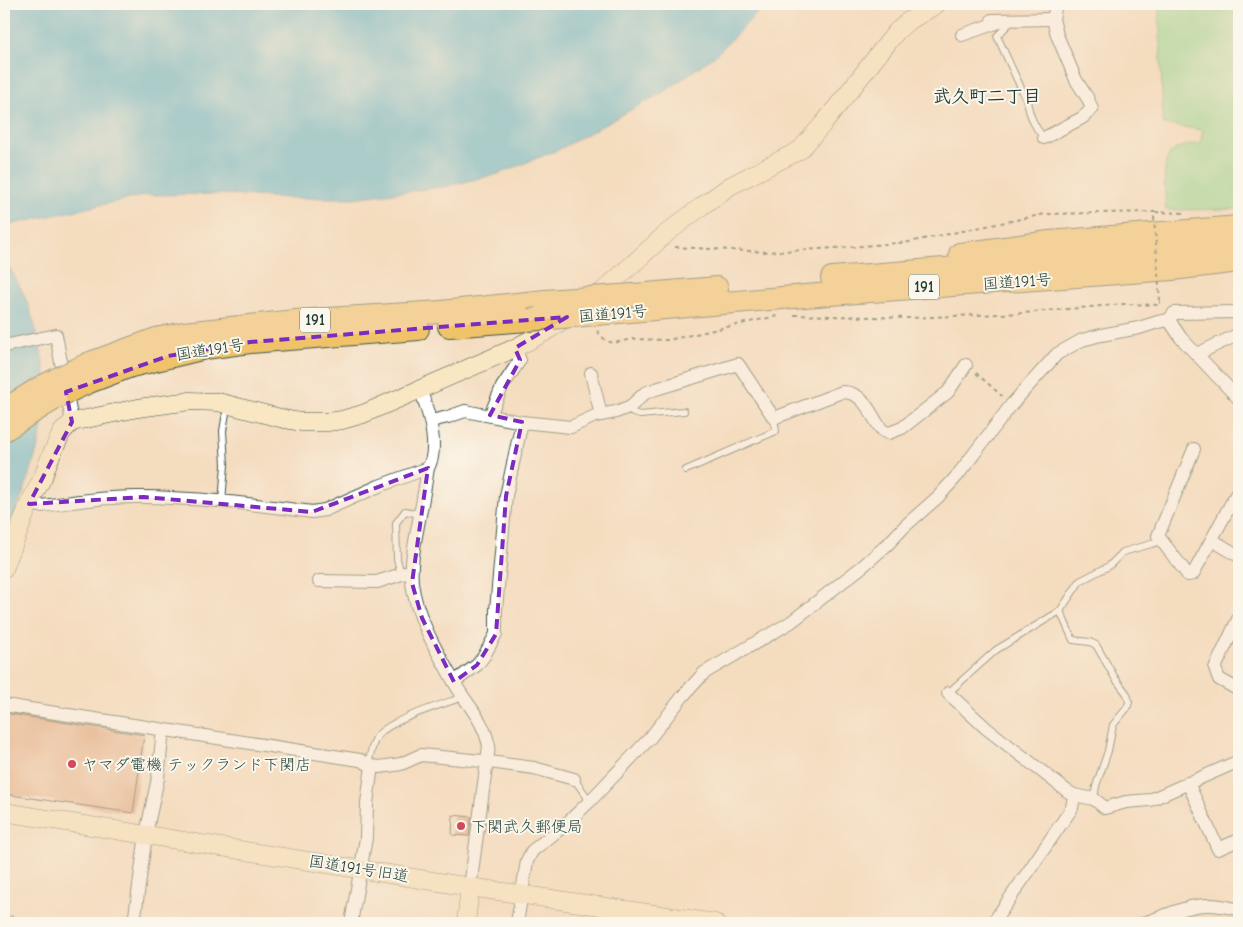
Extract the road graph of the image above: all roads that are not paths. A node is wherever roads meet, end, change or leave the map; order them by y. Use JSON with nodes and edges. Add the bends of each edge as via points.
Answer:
{"nodes":[{"id":1,"x":937,"y":4,"type":"edge"},
{"id":2,"x":1056,"y":4,"type":"edge"},
{"id":3,"x":1008,"y":19,"type":"junction"},
{"id":4,"x":1053,"y":19,"type":"junction"},
{"id":5,"x":992,"y":20,"type":"dead end"},
{"id":6,"x":962,"y":35,"type":"dead end"},
{"id":7,"x":1044,"y":138,"type":"joint"},
{"id":8,"x":1239,"y":226,"type":"edge"},
{"id":9,"x":1239,"y":244,"type":"edge"},
{"id":10,"x":1239,"y":261,"type":"edge"},
{"id":11,"x":1239,"y":275,"type":"edge"},
{"id":12,"x":1046,"y":278,"type":"junction"},
{"id":13,"x":814,"y":280,"type":"junction"},
{"id":14,"x":1239,"y":312,"type":"edge"},
{"id":15,"x":1169,"y":320,"type":"junction"},
{"id":16,"x":1239,"y":334,"type":"edge"},
{"id":17,"x":4,"y":346,"type":"edge"},
{"id":18,"x":515,"y":348,"type":"junction"},
{"id":19,"x":1197,"y":354,"type":"junction"},
{"id":20,"x":966,"y":365,"type":"road end"},
{"id":21,"x":90,"y":373,"type":"junction"},
{"id":22,"x":591,"y":373,"type":"dead end"},
{"id":23,"x":420,"y":389,"type":"junction"},
{"id":24,"x":1239,"y":399,"type":"edge"},
{"id":25,"x":629,"y":407,"type":"junction"},
{"id":26,"x":4,"y":410,"type":"edge"},
{"id":27,"x":684,"y":411,"type":"dead end"},
{"id":28,"x":226,"y":413,"type":"dead end"},
{"id":29,"x":490,"y":415,"type":"junction"},
{"id":30,"x":601,"y":415,"type":"junction"},
{"id":31,"x":774,"y":418,"type":"junction"},
{"id":32,"x":431,"y":421,"type":"junction"},
{"id":33,"x":72,"y":422,"type":"junction"},
{"id":34,"x":522,"y":422,"type":"junction"},
{"id":35,"x":4,"y":430,"type":"edge"},
{"id":36,"x":1194,"y":449,"type":"dead end"},
{"id":37,"x":428,"y":468,"type":"junction"},
{"id":38,"x":686,"y":470,"type":"dead end"},
{"id":39,"x":1239,"y":489,"type":"edge"},
{"id":40,"x":222,"y":502,"type":"junction"},
{"id":41,"x":30,"y":504,"type":"junction"},
{"id":42,"x":420,"y":514,"type":"junction"},
{"id":43,"x":1161,"y":540,"type":"junction"},
{"id":44,"x":1212,"y":540,"type":"junction"},
{"id":45,"x":1239,"y":556,"type":"edge"},
{"id":46,"x":4,"y":569,"type":"edge"},
{"id":47,"x":406,"y":573,"type":"junction"},
{"id":48,"x":319,"y":581,"type":"dead end"},
{"id":49,"x":1060,"y":611,"type":"junction"},
{"id":50,"x":1239,"y":620,"type":"edge"},
{"id":51,"x":454,"y":682,"type":"junction"},
{"id":52,"x":1239,"y":690,"type":"edge"},
{"id":53,"x":948,"y":693,"type":"joint"},
{"id":54,"x":463,"y":697,"type":"junction"},
{"id":55,"x":4,"y":705,"type":"edge"},
{"id":56,"x":163,"y":730,"type":"junction"},
{"id":57,"x":1239,"y":761,"type":"edge"},
{"id":58,"x":487,"y":762,"type":"junction"},
{"id":59,"x":370,"y":765,"type":"junction"},
{"id":60,"x":574,"y":779,"type":"joint"},
{"id":61,"x":1188,"y":783,"type":"junction"},
{"id":62,"x":1074,"y":796,"type":"junction"},
{"id":63,"x":1094,"y":799,"type":"junction"},
{"id":64,"x":590,"y":801,"type":"junction"},
{"id":65,"x":4,"y":812,"type":"edge"},
{"id":66,"x":146,"y":834,"type":"junction"},
{"id":67,"x":1239,"y":840,"type":"edge"},
{"id":68,"x":362,"y":868,"type":"junction"},
{"id":69,"x":470,"y":887,"type":"junction"},
{"id":70,"x":522,"y":893,"type":"junction"},
{"id":71,"x":1239,"y":910,"type":"edge"},
{"id":72,"x":656,"y":919,"type":"edge"},
{"id":73,"x":4,"y":922,"type":"edge"},
{"id":74,"x":704,"y":922,"type":"edge"},
{"id":75,"x":12,"y":923,"type":"edge"},
{"id":76,"x":134,"y":923,"type":"edge"},
{"id":77,"x":352,"y":923,"type":"edge"},
{"id":78,"x":466,"y":923,"type":"edge"},
{"id":79,"x":517,"y":923,"type":"edge"},
{"id":80,"x":993,"y":923,"type":"edge"},
{"id":81,"x":1144,"y":923,"type":"edge"}],
"edges":[{"from":1,"to":18,"type":"street","via":[[898,31],[800,150],[730,186],[668,232],[602,292],[545,332]]},
{"from":2,"to":4,"type":"street"},
{"from":3,"to":4,"type":"street"},
{"from":3,"to":5,"type":"street"},
{"from":3,"to":6,"type":"street"},
{"from":3,"to":7,"type":"lane","via":[[1008,26],[997,36],[1027,101],[1028,111]]},
{"from":4,"to":7,"type":"street","via":[[1069,66],[1092,109],[1082,118]]},
{"from":8,"to":13,"type":"highway","via":[[1031,244]]},
{"from":9,"to":13,"type":"highway","name":"国道191号","number":"191"},
{"from":10,"to":12,"type":"highway","name":"国道191号","number":"191"},
{"from":11,"to":12,"type":"highway","via":[[1175,282],[1073,286]]},
{"from":12,"to":21,"type":"highway","name":"国道191号","number":"191","bridge":true,"via":[[817,295],[600,320],[528,320],[250,342]]},
{"from":13,"to":21,"type":"highway","name":"国道191号","number":"191","bridge":true,"via":[[193,332],[156,339]]},
{"from":14,"to":15,"type":"street","via":[[1174,313]]},
{"from":15,"to":19,"type":"street"},
{"from":15,"to":64,"type":"street","via":[[1092,337],[1056,354],[938,497],[863,566],[812,607],[704,673],[650,738]]},
{"from":16,"to":19,"type":"street"},
{"from":17,"to":33,"type":"street","via":[[56,335]]},
{"from":18,"to":23,"type":"street"},
{"from":18,"to":29,"type":"street","via":[[520,360],[502,387]]},
{"from":19,"to":24,"type":"street"},
{"from":20,"to":31,"type":"street","via":[[948,392],[902,428],[889,433],[883,431],[862,399],[849,392]]},
{"from":21,"to":26,"type":"highway","name":"国道191号","number":"191","bridge":true,"via":[[41,387]]},
{"from":21,"to":35,"type":"highway","name":"国道191号","number":"191","bridge":true},
{"from":22,"to":30,"type":"street"},
{"from":23,"to":32,"type":"street"},
{"from":23,"to":33,"type":"street","via":[[363,414],[328,422],[284,419],[218,402],[190,400]]},
{"from":25,"to":27,"type":"lane","via":[[640,415]]},
{"from":25,"to":30,"type":"street"},
{"from":25,"to":31,"type":"street","via":[[656,388],[738,364]]},
{"from":28,"to":40,"type":"lane"},
{"from":29,"to":32,"type":"street","via":[[465,411]]},
{"from":29,"to":34,"type":"street"},
{"from":30,"to":34,"type":"street","via":[[571,427]]},
{"from":31,"to":38,"type":"lane","via":[[776,431]]},
{"from":32,"to":37,"type":"street","via":[[432,447]]},
{"from":33,"to":41,"type":"street","via":[[62,432]]},
{"from":34,"to":51,"type":"street","via":[[506,496],[496,634],[484,656]]},
{"from":36,"to":43,"type":"street","via":[[1158,536]]},
{"from":37,"to":40,"type":"street","via":[[325,510],[312,512]]},
{"from":37,"to":42,"type":"street"},
{"from":39,"to":44,"type":"street"},
{"from":40,"to":41,"type":"street","via":[[125,497],[41,506]]},
{"from":41,"to":46,"type":"street"},
{"from":42,"to":47,"type":"street"},
{"from":42,"to":47,"type":"lane","via":[[405,511],[396,524],[397,558]]},
{"from":43,"to":44,"type":"street","via":[[1188,575],[1193,574]]},
{"from":43,"to":49,"type":"lane","via":[[1123,552],[1109,566],[1080,581]]},
{"from":44,"to":45,"type":"street"},
{"from":47,"to":48,"type":"street","via":[[377,582]]},
{"from":47,"to":51,"type":"street","via":[[422,618]]},
{"from":49,"to":53,"type":"lane","via":[[996,650]]},
{"from":49,"to":63,"type":"lane","via":[[1073,640],[1096,645],[1129,702],[1113,725]]},
{"from":50,"to":52,"type":"street","via":[[1215,668],[1219,679]]},
{"from":51,"to":54,"type":"street"},
{"from":53,"to":62,"type":"street","via":[[986,728]]},
{"from":54,"to":58,"type":"street","via":[[483,726],[488,746]]},
{"from":54,"to":59,"type":"lane","via":[[401,720],[381,731],[375,739]]},
{"from":55,"to":56,"type":"street"},
{"from":56,"to":59,"type":"street","via":[[360,760]]},
{"from":56,"to":66,"type":"street","via":[[158,778]]},
{"from":57,"to":61,"type":"street"},
{"from":58,"to":59,"type":"street","via":[[421,755],[401,764]]},
{"from":58,"to":60,"type":"street","via":[[534,768]]},
{"from":58,"to":69,"type":"street"},
{"from":59,"to":68,"type":"street"},
{"from":60,"to":64,"type":"lane"},
{"from":61,"to":63,"type":"street","via":[[1150,800],[1105,808]]},
{"from":61,"to":67,"type":"street","via":[[1218,849]]},
{"from":62,"to":63,"type":"street"},
{"from":62,"to":80,"type":"street","via":[[1072,808]]},
{"from":64,"to":70,"type":"street","via":[[532,852],[527,861]]},
{"from":65,"to":66,"type":"street","name":"国道191号旧道"},
{"from":66,"to":68,"type":"street","name":"国道191号旧道"},
{"from":66,"to":76,"type":"street"},
{"from":68,"to":69,"type":"street","name":"国道191号旧道"},
{"from":68,"to":77,"type":"street"},
{"from":69,"to":70,"type":"street","name":"国道191号旧道"},
{"from":69,"to":78,"type":"street"},
{"from":70,"to":72,"type":"street","name":"国道191号旧道"},
{"from":70,"to":79,"type":"street"},
{"from":71,"to":81,"type":"street","via":[[1196,905]]},
{"from":72,"to":74,"type":"street","name":"国道191号旧道"},
{"from":73,"to":75,"type":"street"}]}
